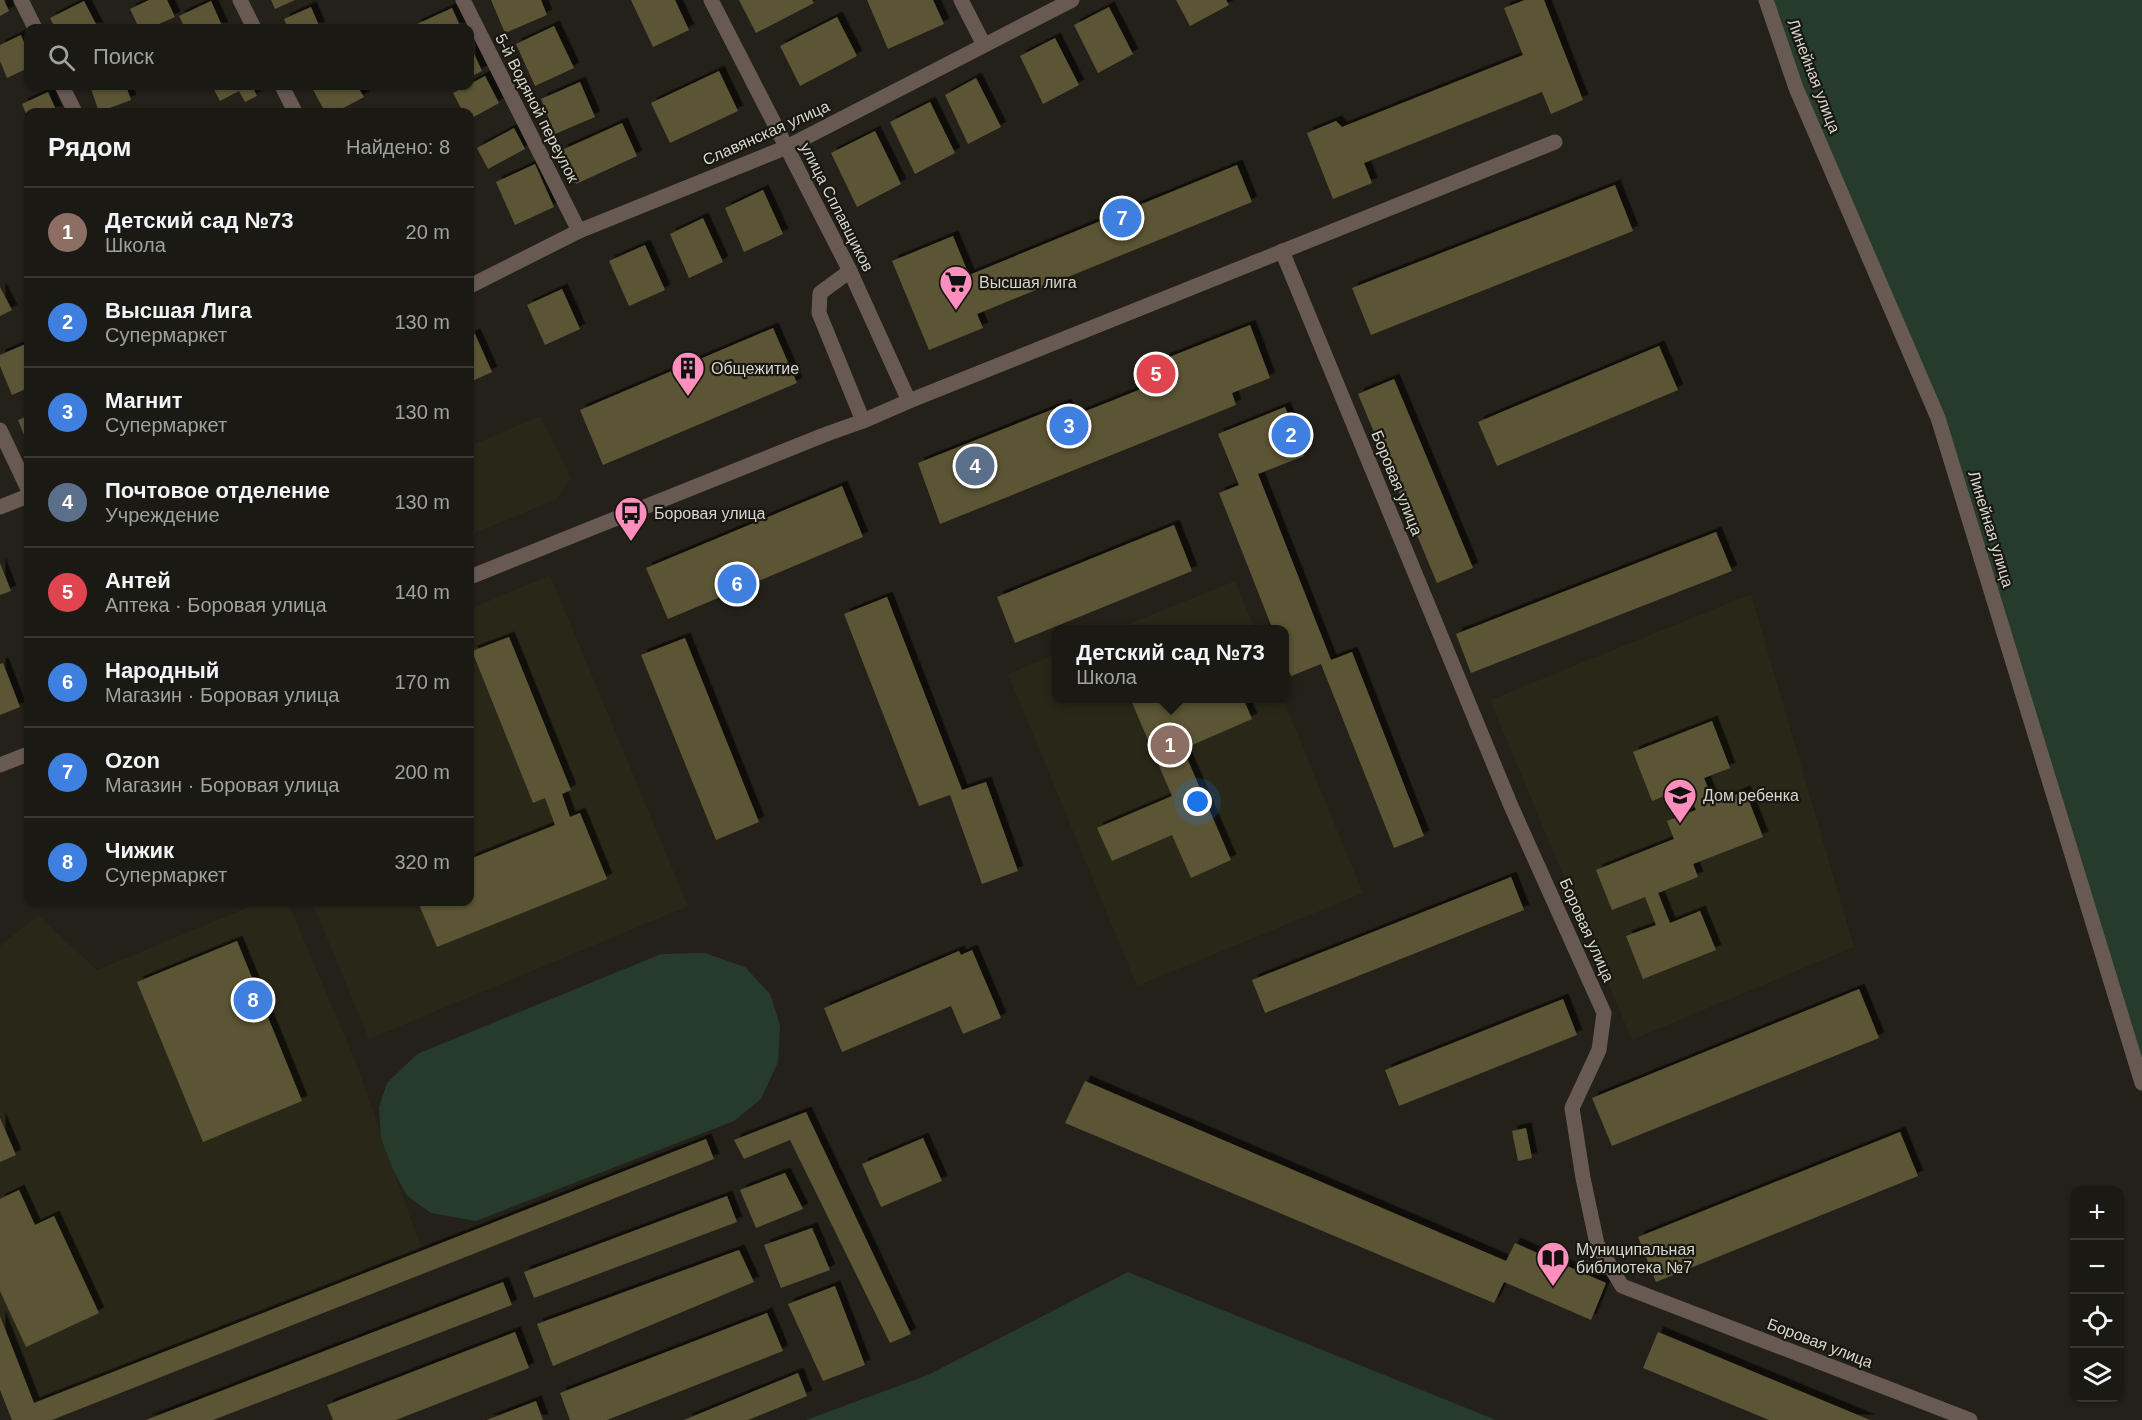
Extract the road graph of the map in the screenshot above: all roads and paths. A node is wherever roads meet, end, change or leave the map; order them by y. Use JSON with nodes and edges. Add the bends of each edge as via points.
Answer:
{"nodes":[{"id":1,"x":21,"y":0,"type":"edge"},
{"id":2,"x":240,"y":0,"type":"edge"},
{"id":3,"x":463,"y":0,"type":"edge"},
{"id":4,"x":711,"y":0,"type":"edge"},
{"id":5,"x":961,"y":0,"type":"edge"},
{"id":6,"x":1072,"y":0,"type":"edge"},
{"id":7,"x":1766,"y":0,"type":"edge"},
{"id":8,"x":33,"y":24,"type":"edge"},
{"id":9,"x":252,"y":24,"type":"edge"},
{"id":10,"x":984,"y":45,"type":"junction"},
{"id":11,"x":64,"y":90,"type":"edge"},
{"id":12,"x":284,"y":90,"type":"edge"},
{"id":13,"x":73,"y":108,"type":"edge"},
{"id":14,"x":293,"y":108,"type":"edge"},
{"id":15,"x":1555,"y":142,"type":"dead end"},
{"id":16,"x":787,"y":147,"type":"junction"},
{"id":17,"x":579,"y":231,"type":"junction"},
{"id":18,"x":1282,"y":251,"type":"junction"},
{"id":19,"x":850,"y":271,"type":"junction"},
{"id":20,"x":474,"y":284,"type":"edge"},
{"id":21,"x":909,"y":401,"type":"junction"},
{"id":22,"x":863,"y":421,"type":"junction"},
{"id":23,"x":0,"y":430,"type":"edge"},
{"id":24,"x":24,"y":481,"type":"edge"},
{"id":25,"x":24,"y":498,"type":"edge"},
{"id":26,"x":0,"y":507,"type":"edge"},
{"id":27,"x":474,"y":575,"type":"edge"},
{"id":28,"x":24,"y":756,"type":"edge"},
{"id":29,"x":0,"y":765,"type":"edge"},
{"id":30,"x":2142,"y":1083,"type":"edge"},
{"id":31,"x":1970,"y":1420,"type":"edge"}],
"edges":[{"from":1,"to":8,"type":"street"},
{"from":2,"to":9,"type":"street"},
{"from":3,"to":17,"type":"street","name":"5-й Водяной переулок"},
{"from":4,"to":16,"type":"street","name":"улица Сплавщиков"},
{"from":5,"to":10,"type":"street"},
{"from":6,"to":10,"type":"street","name":"Славянская улица"},
{"from":7,"to":30,"type":"street","name":"Линейная улица","via":[[1796,88],[1938,418]]},
{"from":10,"to":16,"type":"street","name":"Славянская улица"},
{"from":11,"to":13,"type":"street"},
{"from":12,"to":14,"type":"street"},
{"from":15,"to":18,"type":"street"},
{"from":16,"to":17,"type":"street","name":"Славянская улица"},
{"from":16,"to":19,"type":"street","name":"улица Сплавщиков"},
{"from":17,"to":20,"type":"street","name":"Славянская улица"},
{"from":18,"to":21,"type":"street"},
{"from":18,"to":31,"type":"street","name":"Боровая улица","via":[[1511,806],[1604,1013],[1599,1050],[1572,1108],[1597,1244],[1622,1286]]},
{"from":19,"to":21,"type":"street","name":"улица Сплавщиков"},
{"from":19,"to":22,"type":"street","via":[[820,292],[819,313]]},
{"from":21,"to":22,"type":"street"},
{"from":22,"to":27,"type":"street"},
{"from":23,"to":24,"type":"street"},
{"from":25,"to":26,"type":"street"},
{"from":28,"to":29,"type":"street"}]}
